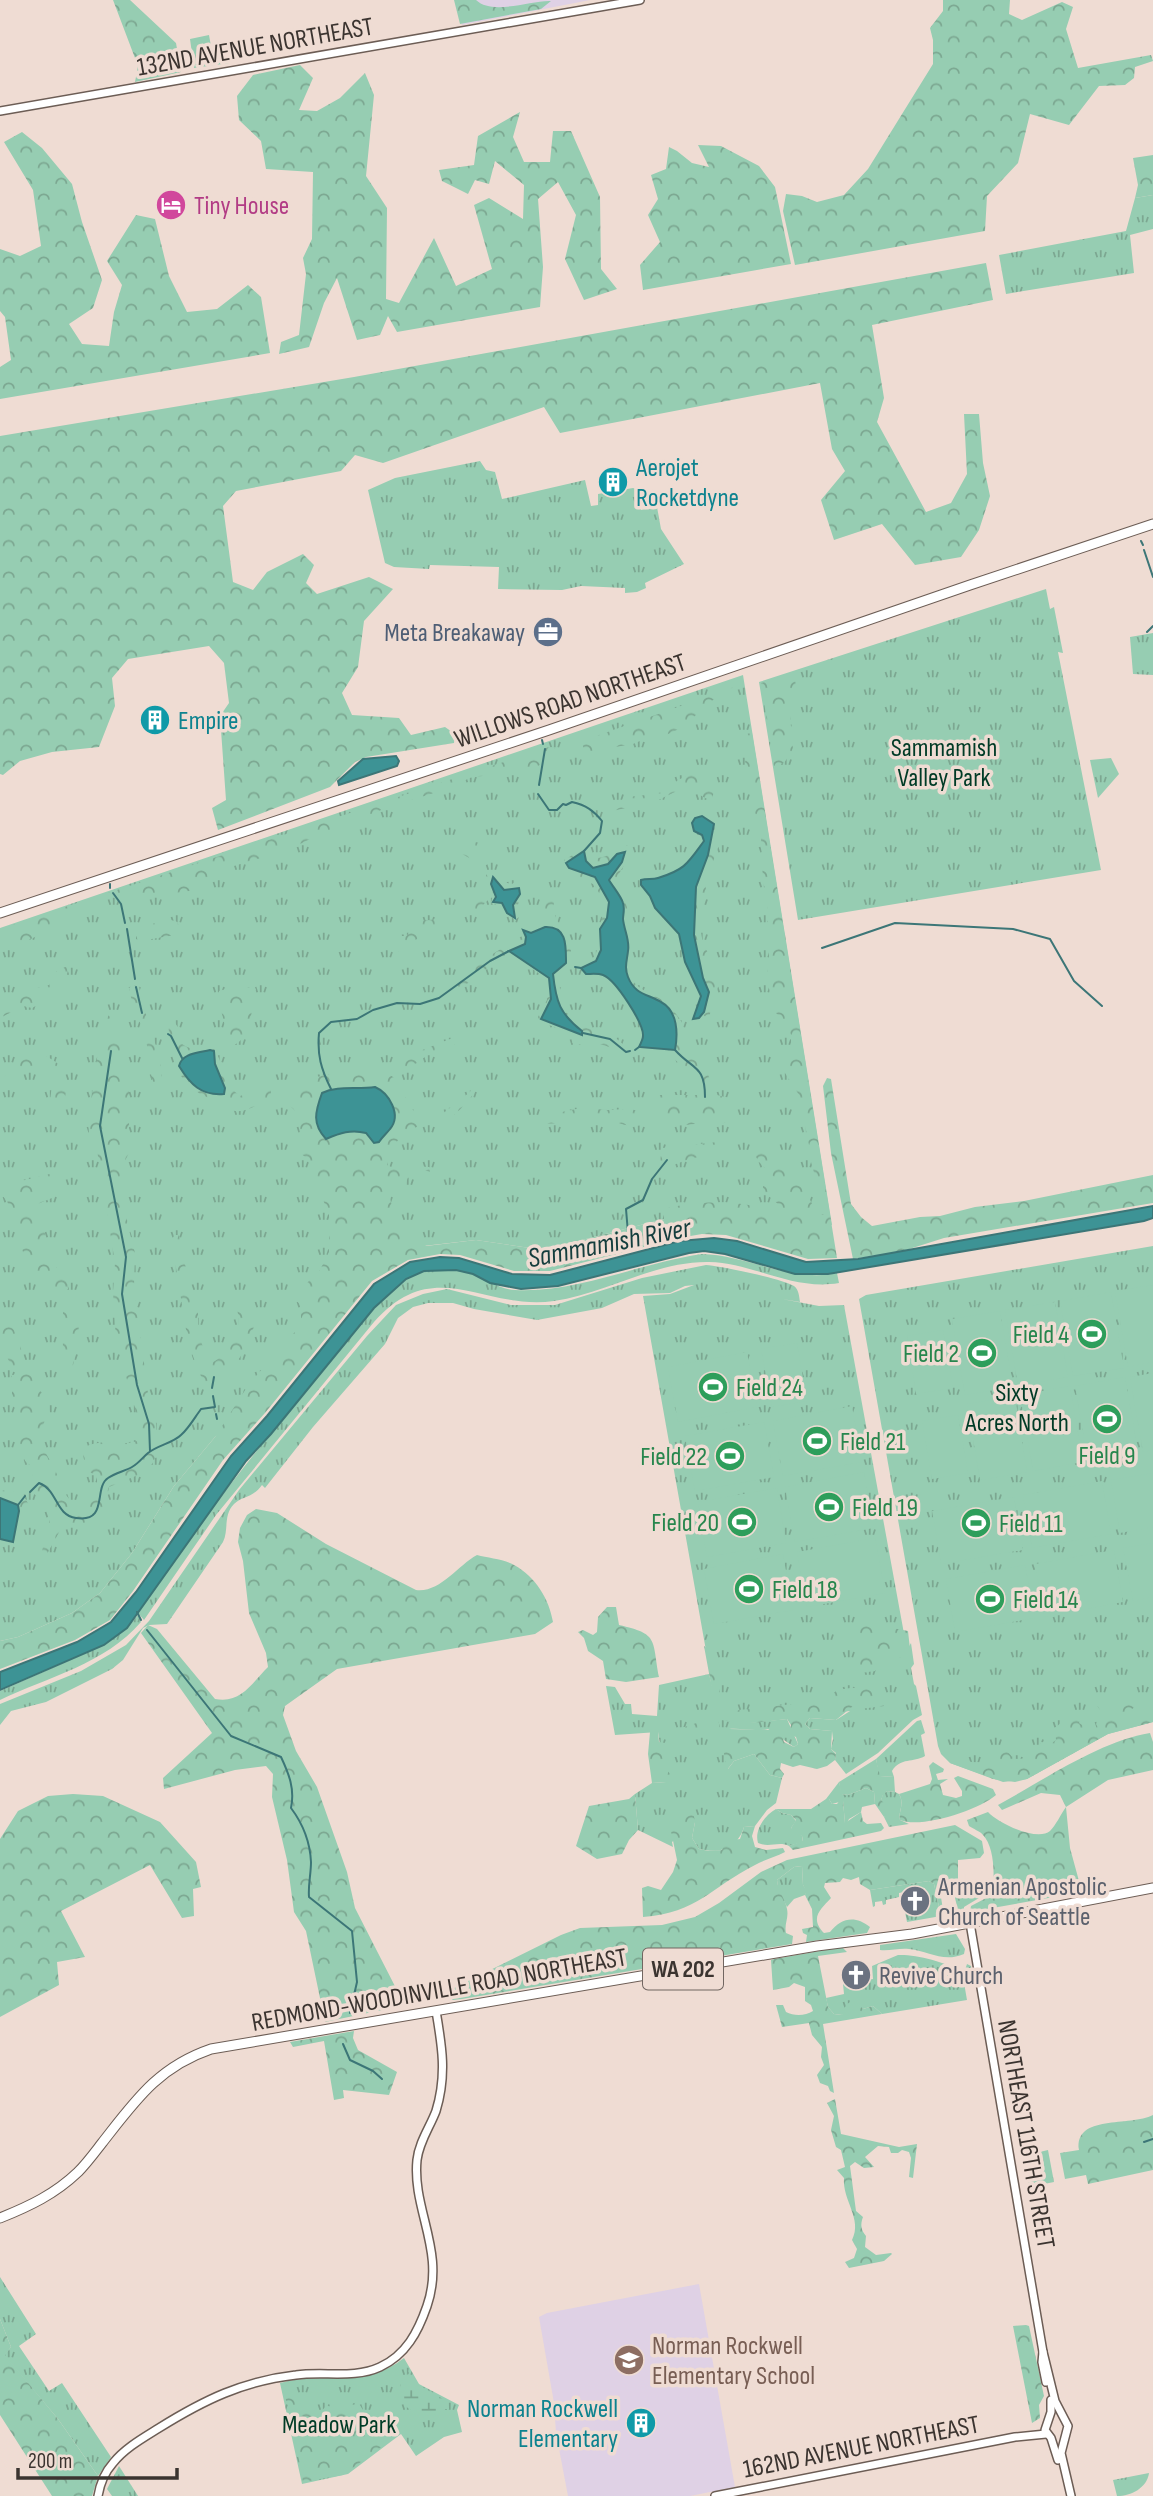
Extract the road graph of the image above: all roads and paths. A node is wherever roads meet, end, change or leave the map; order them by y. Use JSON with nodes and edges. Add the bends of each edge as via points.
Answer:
{"nodes":[{"id":1,"x":640,"y":0,"type":"edge"},
{"id":2,"x":0,"y":111,"type":"edge"},
{"id":3,"x":1153,"y":524,"type":"edge"},
{"id":4,"x":0,"y":913,"type":"edge"},
{"id":5,"x":1153,"y":1888,"type":"edge"},
{"id":6,"x":970,"y":1923,"type":"junction"},
{"id":7,"x":436,"y":2011,"type":"junction"},
{"id":8,"x":0,"y":2218,"type":"edge"},
{"id":9,"x":1043,"y":2351,"type":"junction"},
{"id":10,"x":1063,"y":2418,"type":"junction"},
{"id":11,"x":1048,"y":2421,"type":"junction"},
{"id":12,"x":1048,"y":2436,"type":"junction"},
{"id":13,"x":1015,"y":2437,"type":"junction"},
{"id":14,"x":1064,"y":2437,"type":"junction"},
{"id":15,"x":98,"y":2496,"type":"edge"},
{"id":16,"x":715,"y":2496,"type":"edge"},
{"id":17,"x":1069,"y":2496,"type":"edge"}],
"edges":[{"from":1,"to":2,"type":"street","name":"132ND AVENUE NORTHEAST"},
{"from":3,"to":4,"type":"main road","name":"WILLOWS ROAD NORTHEAST"},
{"from":5,"to":6,"type":"main road","name":"REDMOND-WOODINVILLE ROAD NORTHEAST","number":"WA 202"},
{"from":6,"to":7,"type":"main road","name":"REDMOND-WOODINVILLE ROAD NORTHEAST","number":"WA 202"},
{"from":6,"to":9,"type":"street","name":"NORTHEAST 116TH STREET"},
{"from":7,"to":8,"type":"main road","name":"REDMOND-WOODINVILLE ROAD NORTHEAST","number":"WA 202","via":[[191,2056],[156,2079],[60,2189]]},
{"from":7,"to":15,"type":"street","via":[[443,2068],[436,2109],[417,2160],[433,2259],[430,2293],[410,2344],[379,2367],[356,2373],[293,2375],[209,2398],[140,2440],[111,2464]]},
{"from":9,"to":10,"type":"street","name":"NORTHEAST 116TH STREET"},
{"from":9,"to":11,"type":"street","name":"NORTHEAST 116TH STREET","via":[[1052,2407]]},
{"from":10,"to":11,"type":"street"},
{"from":10,"to":14,"type":"street","name":"NORTHEAST 116TH STREET","via":[[1068,2426]]},
{"from":11,"to":12,"type":"street","name":"NORTHEAST 116TH STREET"},
{"from":11,"to":13,"type":"street","name":"162ND AVENUE NORTHEAST"},
{"from":12,"to":13,"type":"street","name":"162ND AVENUE NORTHEAST"},
{"from":12,"to":14,"type":"street"},
{"from":12,"to":17,"type":"street","name":"NORTHEAST 116TH STREET"},
{"from":13,"to":16,"type":"street","name":"162ND AVENUE NORTHEAST"},
{"from":14,"to":17,"type":"street","name":"NORTHEAST 116TH STREET","via":[[1061,2452]]}]}
